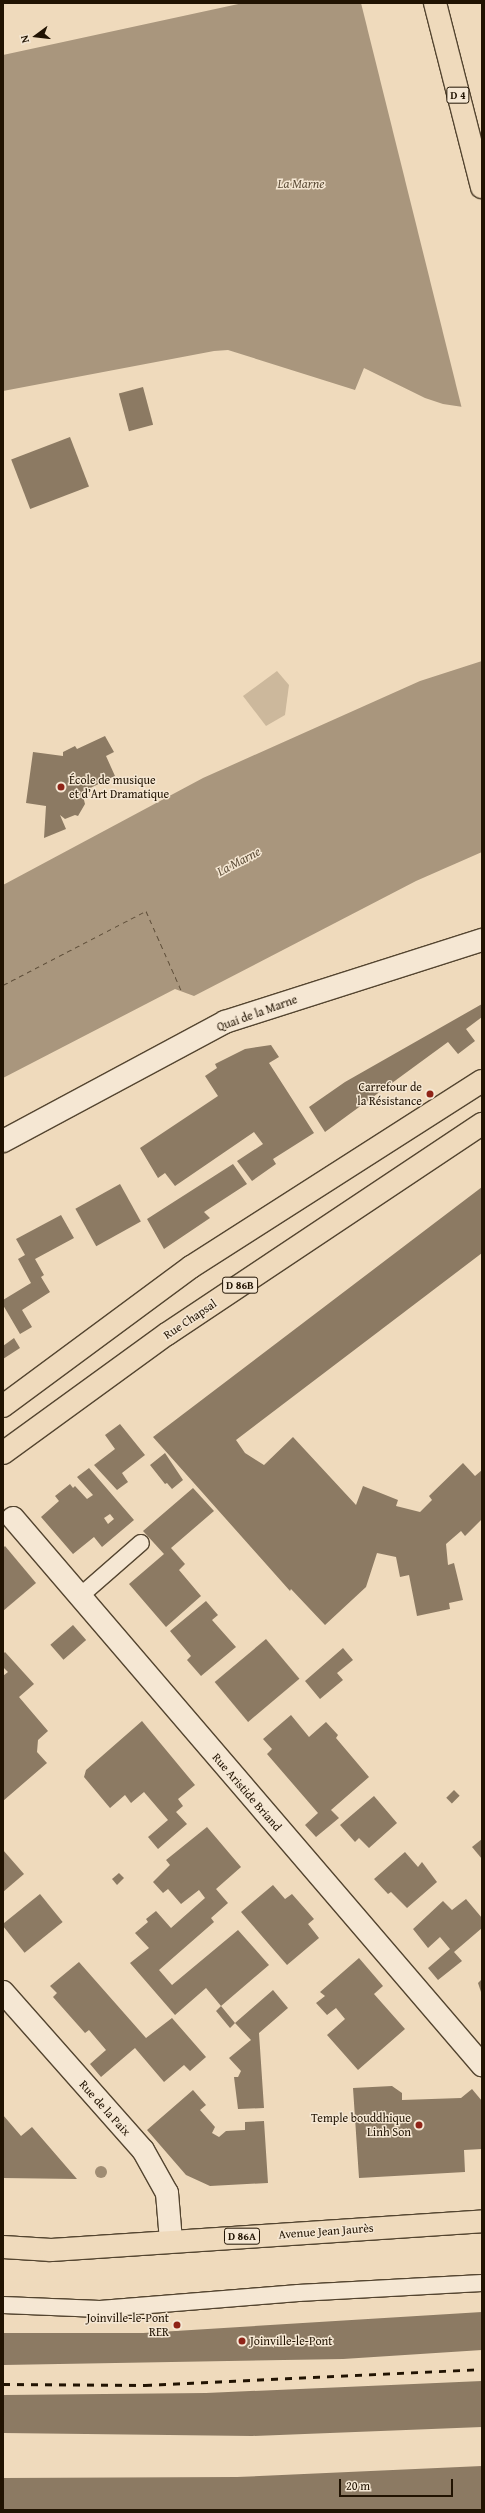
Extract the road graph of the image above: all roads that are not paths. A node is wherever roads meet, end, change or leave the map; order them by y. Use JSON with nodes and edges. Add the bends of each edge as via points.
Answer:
{"nodes":[{"id":1,"x":435,"y":3,"type":"edge"},
{"id":2,"x":482,"y":187,"type":"edge"},
{"id":3,"x":482,"y":940,"type":"edge"},
{"id":4,"x":482,"y":1081,"type":"edge"},
{"id":5,"x":482,"y":1124,"type":"edge"},
{"id":6,"x":3,"y":1140,"type":"edge"},
{"id":7,"x":3,"y":1406,"type":"edge"},
{"id":8,"x":3,"y":1453,"type":"edge"},
{"id":9,"x":13,"y":1518,"type":"dead end"},
{"id":10,"x":141,"y":1543,"type":"dead end"},
{"id":11,"x":79,"y":1597,"type":"junction"},
{"id":12,"x":3,"y":1992,"type":"edge"},
{"id":13,"x":482,"y":2066,"type":"edge"},
{"id":14,"x":482,"y":2221,"type":"edge"},
{"id":15,"x":171,"y":2241,"type":"junction"},
{"id":16,"x":3,"y":2247,"type":"edge"},
{"id":17,"x":482,"y":2283,"type":"edge"},
{"id":18,"x":3,"y":2305,"type":"edge"}],
"edges":[{"from":1,"to":2,"type":"main road","number":"D 4"},
{"from":3,"to":6,"type":"street","name":"Quai de la Marne","via":[[225,1022]]},
{"from":4,"to":7,"type":"main road","via":[[191,1267]]},
{"from":5,"to":8,"type":"main road","name":"Rue Chapsal","number":"D 86B","via":[[167,1334]]},
{"from":9,"to":11,"type":"street","name":"Rue Aristide Briand"},
{"from":10,"to":11,"type":"lane"},
{"from":11,"to":13,"type":"street","name":"Rue Aristide Briand"},
{"from":12,"to":15,"type":"street","name":"Rue de la Paix","via":[[143,2150],[167,2192]]},
{"from":14,"to":15,"type":"main road","name":"Avenue Jean Jaurès","number":"D 86A"},
{"from":15,"to":16,"type":"main road","name":"Avenue Jean Jaurès","number":"D 86A","via":[[51,2250]]},
{"from":17,"to":18,"type":"lane","via":[[298,2293],[100,2309]]}]}
